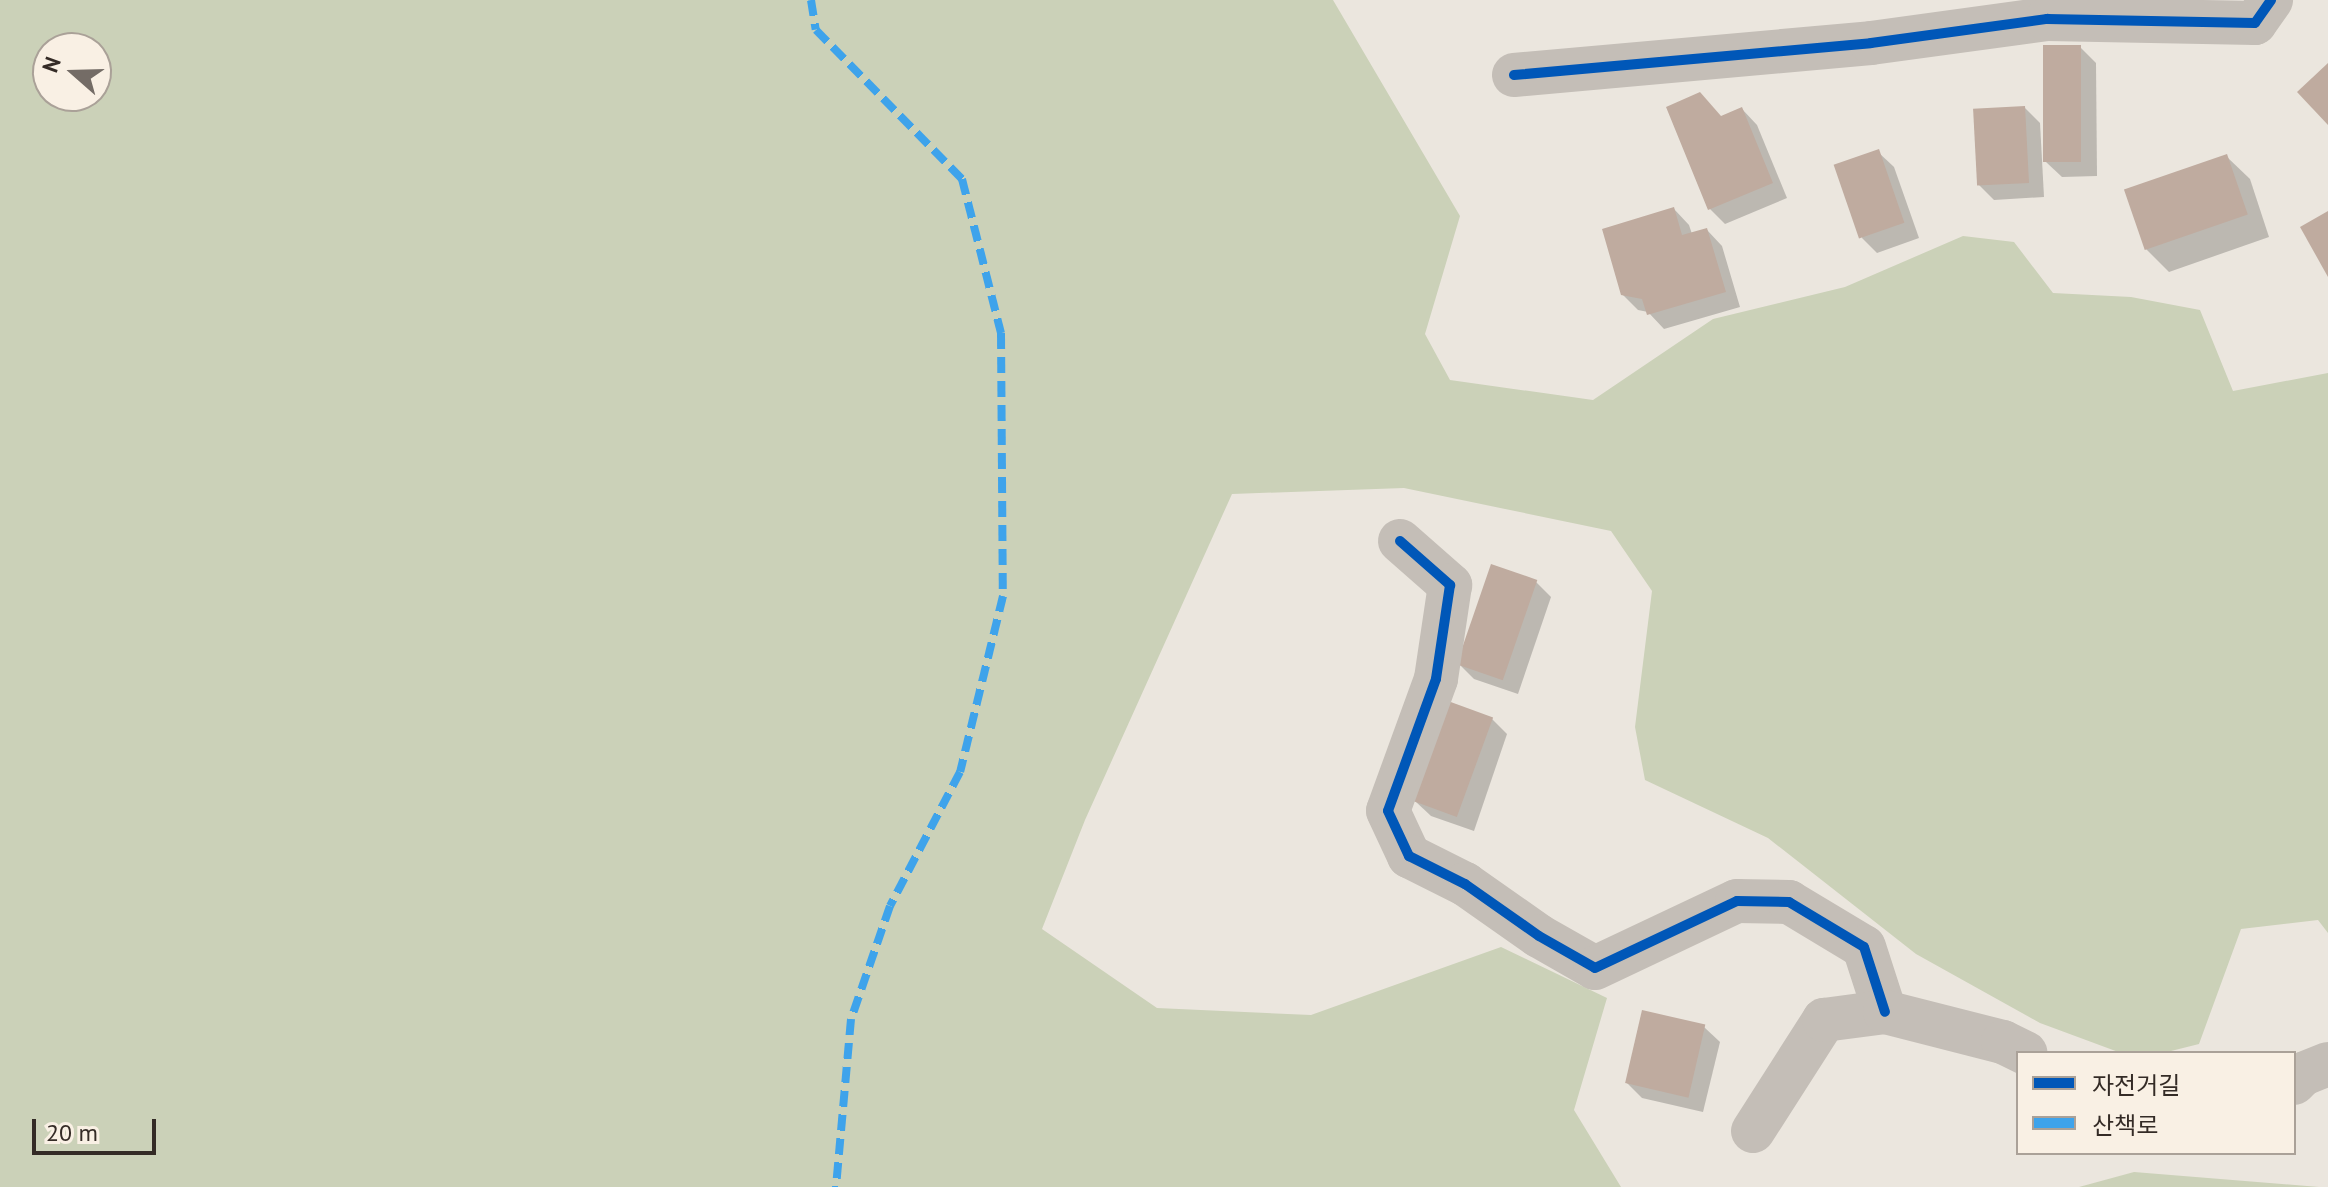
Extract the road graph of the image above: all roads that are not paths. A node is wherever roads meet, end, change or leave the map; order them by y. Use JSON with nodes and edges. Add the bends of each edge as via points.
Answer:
{"nodes":[{"id":1,"x":2271,"y":0,"type":"edge"},
{"id":2,"x":1514,"y":75,"type":"dead end"},
{"id":3,"x":1400,"y":541,"type":"dead end"},
{"id":4,"x":1885,"y":1012,"type":"junction"},
{"id":5,"x":2022,"y":1051,"type":"edge"},
{"id":6,"x":2328,"y":1064,"type":"edge"},
{"id":7,"x":2296,"y":1081,"type":"edge"},
{"id":8,"x":1753,"y":1131,"type":"dead end"}],
"edges":[{"from":1,"to":2,"type":"street","via":[[2255,23],[2047,19],[1871,43]]},
{"from":3,"to":4,"type":"street","via":[[1450,585],[1436,679],[1388,811],[1409,856],[1465,884],[1595,968],[1737,901],[1789,902],[1864,947]]},
{"from":4,"to":5,"type":"street"},
{"from":4,"to":8,"type":"street","via":[[1824,1020]]},
{"from":6,"to":7,"type":"street"}]}
